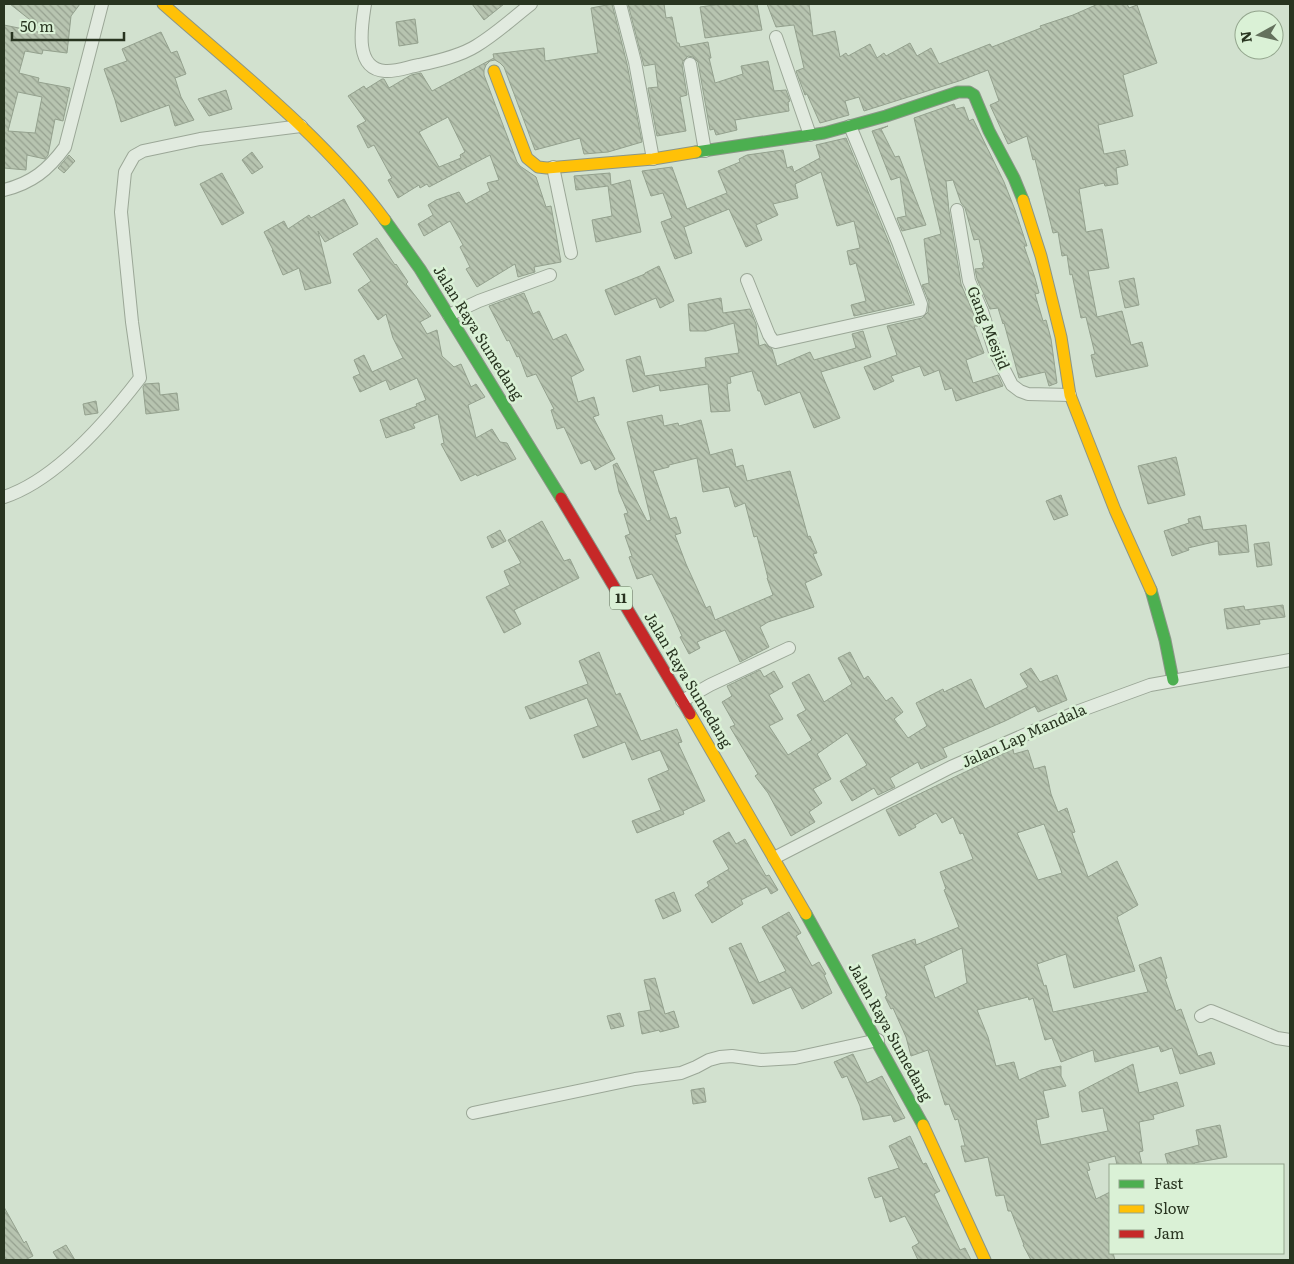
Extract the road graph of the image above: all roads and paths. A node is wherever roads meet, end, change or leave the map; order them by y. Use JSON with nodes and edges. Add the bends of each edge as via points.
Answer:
{"nodes":[{"id":1,"x":102,"y":4,"type":"edge"},
{"id":2,"x":162,"y":4,"type":"edge"},
{"id":3,"x":365,"y":4,"type":"edge"},
{"id":4,"x":531,"y":4,"type":"edge"},
{"id":5,"x":620,"y":4,"type":"edge"},
{"id":6,"x":776,"y":38,"type":"dead end"},
{"id":7,"x":690,"y":64,"type":"dead end"},
{"id":8,"x":494,"y":71,"type":"dead end"},
{"id":9,"x":301,"y":126,"type":"junction"},
{"id":10,"x":850,"y":126,"type":"junction"},
{"id":11,"x":810,"y":135,"type":"junction"},
{"id":12,"x":705,"y":152,"type":"junction"},
{"id":13,"x":653,"y":159,"type":"junction"},
{"id":14,"x":553,"y":168,"type":"junction"},
{"id":15,"x":4,"y":190,"type":"edge"},
{"id":16,"x":957,"y":210,"type":"dead end"},
{"id":17,"x":571,"y":253,"type":"dead end"},
{"id":18,"x":550,"y":274,"type":"dead end"},
{"id":19,"x":747,"y":280,"type":"dead end"},
{"id":20,"x":449,"y":315,"type":"junction"},
{"id":21,"x":1070,"y":395,"type":"junction"},
{"id":22,"x":4,"y":497,"type":"edge"},
{"id":23,"x":790,"y":648,"type":"dead end"},
{"id":24,"x":1290,"y":660,"type":"edge"},
{"id":25,"x":1173,"y":680,"type":"junction"},
{"id":26,"x":682,"y":701,"type":"junction"},
{"id":27,"x":774,"y":858,"type":"junction"},
{"id":28,"x":1201,"y":1016,"type":"dead end"},
{"id":29,"x":878,"y":1040,"type":"junction"},
{"id":30,"x":1290,"y":1040,"type":"edge"},
{"id":31,"x":473,"y":1113,"type":"dead end"},
{"id":32,"x":984,"y":1260,"type":"edge"}],
"edges":[{"from":1,"to":15,"type":"street","via":[[66,147],[53,164],[31,180]]},
{"from":2,"to":9,"type":"main road","name":"Jalan Raya Sumedang","number":"11"},
{"from":3,"to":4,"type":"street","via":[[362,49],[371,65],[386,72],[454,56],[475,47]]},
{"from":5,"to":13,"type":"street","via":[[639,80]]},
{"from":6,"to":11,"type":"street"},
{"from":7,"to":12,"type":"street"},
{"from":8,"to":14,"type":"main road","via":[[527,158],[538,167]]},
{"from":9,"to":20,"type":"main road","name":"Jalan Raya Sumedang","number":"11","via":[[367,196]]},
{"from":9,"to":22,"type":"street","via":[[200,139],[143,151],[134,156],[125,172],[121,212],[140,378],[67,458],[38,481]]},
{"from":10,"to":11,"type":"main road"},
{"from":10,"to":19,"type":"street","via":[[898,242],[921,304],[920,310],[776,342]]},
{"from":10,"to":21,"type":"main road","via":[[958,92],[974,95],[1014,178],[1041,256],[1061,337]]},
{"from":11,"to":12,"type":"main road"},
{"from":12,"to":13,"type":"main road"},
{"from":13,"to":14,"type":"main road"},
{"from":14,"to":17,"type":"street"},
{"from":16,"to":21,"type":"street","name":"Gang Mesjid","via":[[969,281],[995,352],[1012,385],[1028,394]]},
{"from":18,"to":20,"type":"street"},
{"from":20,"to":26,"type":"main road","name":"Jalan Raya Sumedang","number":"11"},
{"from":21,"to":25,"type":"main road","via":[[1115,510],[1150,586]]},
{"from":23,"to":26,"type":"street"},
{"from":24,"to":25,"type":"street","name":"Jalan Lap Mandala"},
{"from":25,"to":27,"type":"street","name":"Jalan Lap Mandala","via":[[1079,711],[960,763]]},
{"from":26,"to":27,"type":"main road","name":"Jalan Raya Sumedang","number":"11"},
{"from":27,"to":29,"type":"main road","name":"Jalan Raya Sumedang","number":"11"},
{"from":28,"to":30,"type":"street","via":[[1211,1011],[1277,1038]]},
{"from":29,"to":31,"type":"street","via":[[794,1058],[720,1057],[681,1072]]},
{"from":29,"to":32,"type":"main road","name":"Jalan Raya Sumedang","number":"11","via":[[915,1108]]}]}
